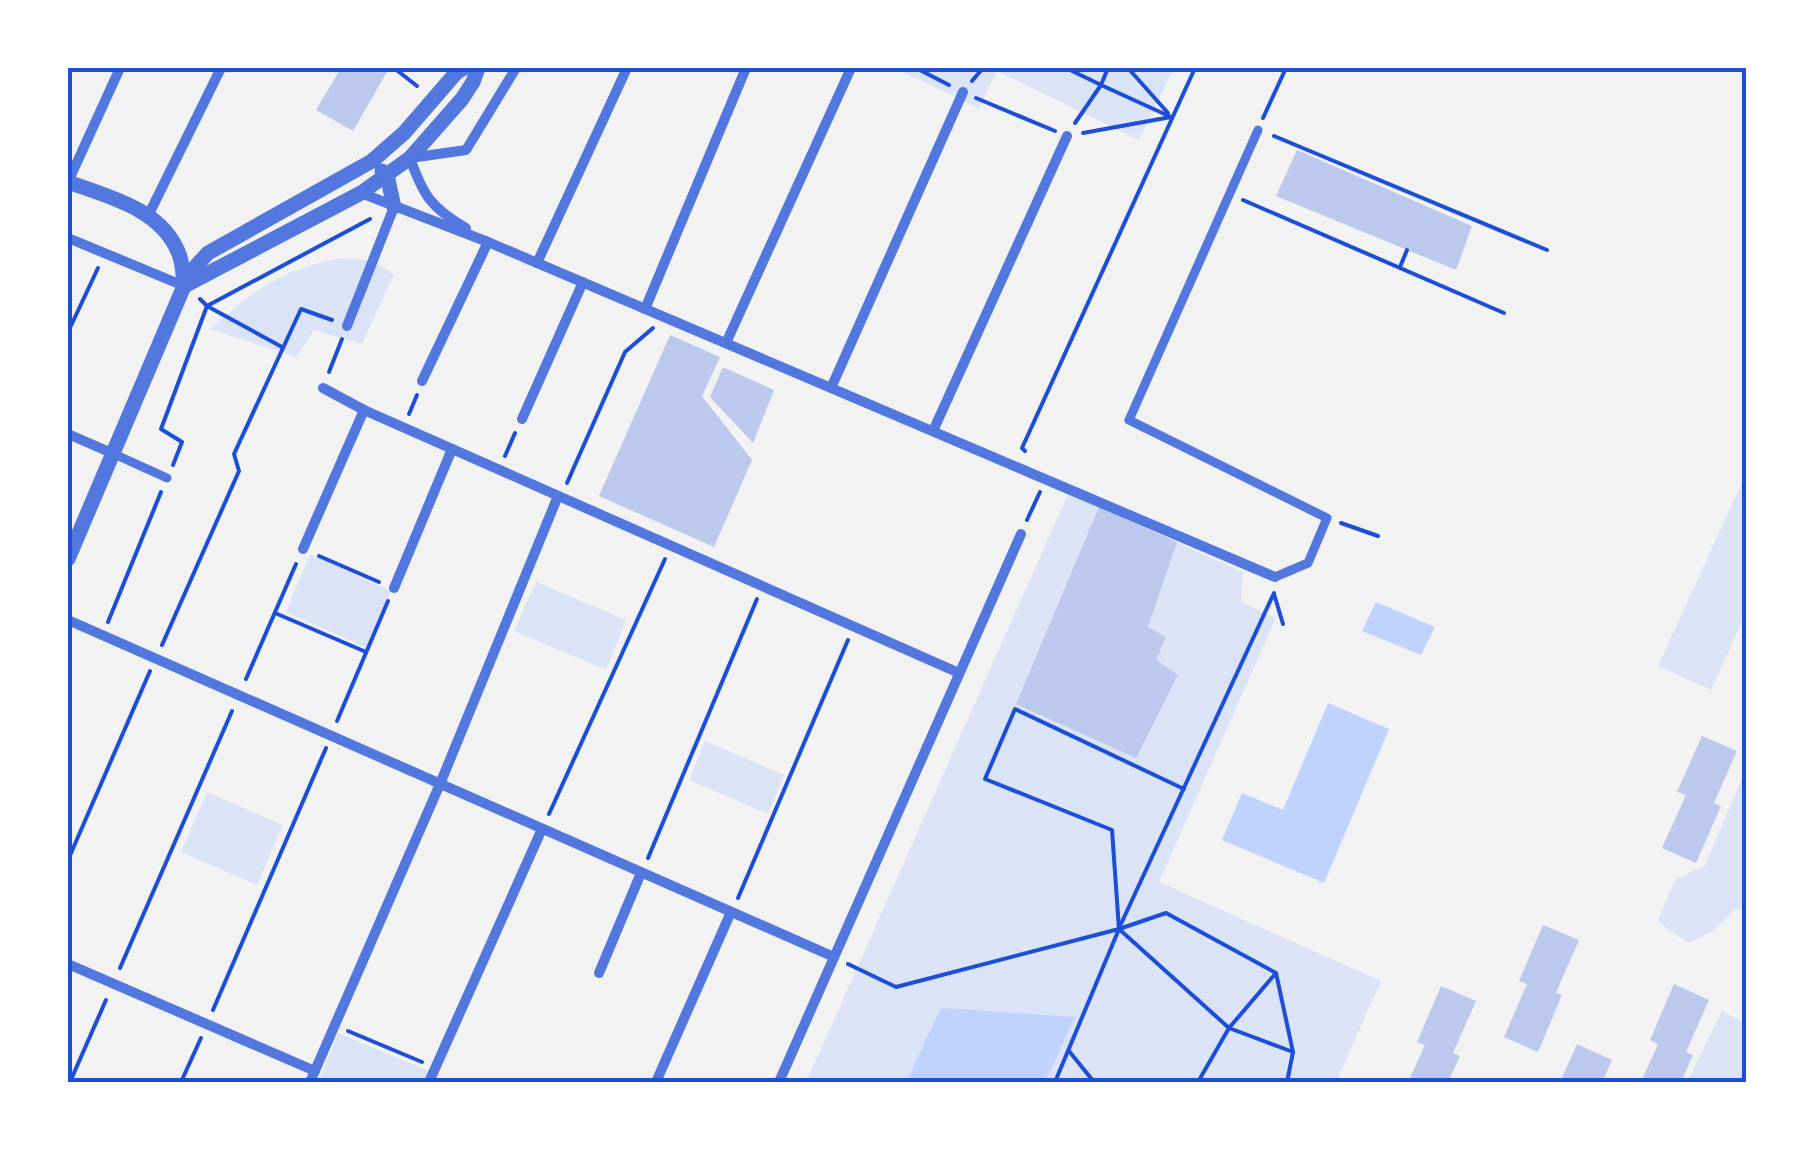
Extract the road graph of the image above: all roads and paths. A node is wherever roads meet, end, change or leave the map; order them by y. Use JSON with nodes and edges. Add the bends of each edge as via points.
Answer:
{"nodes":[{"id":1,"x":120,"y":68,"type":"edge"},
{"id":2,"x":221,"y":68,"type":"edge"},
{"id":3,"x":394,"y":68,"type":"edge"},
{"id":4,"x":408,"y":68,"type":"edge"},
{"id":5,"x":464,"y":68,"type":"edge"},
{"id":6,"x":478,"y":68,"type":"edge"},
{"id":7,"x":516,"y":68,"type":"edge"},
{"id":8,"x":626,"y":68,"type":"edge"},
{"id":9,"x":746,"y":68,"type":"edge"},
{"id":10,"x":851,"y":68,"type":"edge"},
{"id":11,"x":916,"y":68,"type":"edge"},
{"id":12,"x":1066,"y":68,"type":"edge"},
{"id":13,"x":1108,"y":68,"type":"edge"},
{"id":14,"x":1128,"y":68,"type":"edge"},
{"id":15,"x":1194,"y":68,"type":"edge"},
{"id":16,"x":1286,"y":68,"type":"edge"},
{"id":17,"x":405,"y":76,"type":"junction"},
{"id":18,"x":1101,"y":85,"type":"junction"},
{"id":19,"x":963,"y":92,"type":"junction"},
{"id":20,"x":432,"y":99,"type":"junction"},
{"id":21,"x":1171,"y":116,"type":"junction"},
{"id":22,"x":1258,"y":130,"type":"junction"},
{"id":23,"x":1066,"y":136,"type":"junction"},
{"id":24,"x":410,"y":158,"type":"junction"},
{"id":25,"x":372,"y":161,"type":"junction"},
{"id":26,"x":387,"y":175,"type":"junction"},
{"id":27,"x":68,"y":182,"type":"edge"},
{"id":28,"x":361,"y":193,"type":"junction"},
{"id":29,"x":1230,"y":194,"type":"junction"},
{"id":30,"x":394,"y":206,"type":"junction"},
{"id":31,"x":149,"y":214,"type":"junction"},
{"id":32,"x":68,"y":238,"type":"edge"},
{"id":33,"x":488,"y":242,"type":"junction"},
{"id":34,"x":1407,"y":250,"type":"dead end"},
{"id":35,"x":1547,"y":250,"type":"dead end"},
{"id":36,"x":105,"y":253,"type":"junction"},
{"id":37,"x":537,"y":263,"type":"junction"},
{"id":38,"x":1400,"y":267,"type":"junction"},
{"id":39,"x":583,"y":282,"type":"junction"},
{"id":40,"x":184,"y":286,"type":"junction"},
{"id":41,"x":207,"y":306,"type":"junction"},
{"id":42,"x":646,"y":309,"type":"junction"},
{"id":43,"x":1504,"y":312,"type":"dead end"},
{"id":44,"x":665,"y":317,"type":"junction"},
{"id":45,"x":347,"y":326,"type":"junction"},
{"id":46,"x":68,"y":332,"type":"edge"},
{"id":47,"x":726,"y":344,"type":"junction"},
{"id":48,"x":282,"y":347,"type":"junction"},
{"id":49,"x":422,"y":382,"type":"joint"},
{"id":50,"x":323,"y":388,"type":"joint"},
{"id":51,"x":831,"y":388,"type":"junction"},
{"id":52,"x":364,"y":410,"type":"junction"},
{"id":53,"x":522,"y":419,"type":"joint"},
{"id":54,"x":403,"y":428,"type":"junction"},
{"id":55,"x":933,"y":431,"type":"junction"},
{"id":56,"x":68,"y":434,"type":"edge"},
{"id":57,"x":452,"y":449,"type":"junction"},
{"id":58,"x":114,"y":454,"type":"junction"},
{"id":59,"x":498,"y":470,"type":"junction"},
{"id":60,"x":167,"y":478,"type":"junction"},
{"id":61,"x":1046,"y":479,"type":"junction"},
{"id":62,"x":560,"y":496,"type":"junction"},
{"id":63,"x":1328,"y":518,"type":"junction"},
{"id":64,"x":1021,"y":534,"type":"joint"},
{"id":65,"x":1378,"y":536,"type":"dead end"},
{"id":66,"x":671,"y":546,"type":"junction"},
{"id":67,"x":303,"y":549,"type":"junction"},
{"id":68,"x":68,"y":559,"type":"edge"},
{"id":69,"x":1275,"y":577,"type":"joint"},
{"id":70,"x":762,"y":586,"type":"junction"},
{"id":71,"x":394,"y":588,"type":"junction"},
{"id":72,"x":275,"y":613,"type":"junction"},
{"id":73,"x":68,"y":620,"type":"edge"},
{"id":74,"x":1282,"y":624,"type":"dead end"},
{"id":75,"x":854,"y":626,"type":"junction"},
{"id":76,"x":103,"y":636,"type":"junction"},
{"id":77,"x":366,"y":652,"type":"junction"},
{"id":78,"x":155,"y":659,"type":"junction"},
{"id":79,"x":960,"y":673,"type":"junction"},
{"id":80,"x":238,"y":695,"type":"junction"},
{"id":81,"x":331,"y":736,"type":"junction"},
{"id":82,"x":440,"y":784,"type":"junction"},
{"id":83,"x":1184,"y":789,"type":"junction"},
{"id":84,"x":542,"y":829,"type":"junction"},
{"id":85,"x":68,"y":860,"type":"edge"},
{"id":86,"x":642,"y":872,"type":"junction"},
{"id":87,"x":732,"y":912,"type":"junction"},
{"id":88,"x":1119,"y":928,"type":"junction"},
{"id":89,"x":834,"y":958,"type":"junction"},
{"id":90,"x":68,"y":964,"type":"edge"},
{"id":91,"x":599,"y":973,"type":"dead end"},
{"id":92,"x":1276,"y":974,"type":"junction"},
{"id":93,"x":113,"y":984,"type":"junction"},
{"id":94,"x":206,"y":1024,"type":"junction"},
{"id":95,"x":335,"y":1026,"type":"junction"},
{"id":96,"x":1230,"y":1028,"type":"junction"},
{"id":97,"x":1068,"y":1050,"type":"junction"},
{"id":98,"x":1294,"y":1052,"type":"junction"},
{"id":99,"x":436,"y":1068,"type":"junction"},
{"id":100,"x":312,"y":1077,"type":"edge"},
{"id":101,"x":70,"y":1082,"type":"edge"},
{"id":102,"x":182,"y":1082,"type":"edge"},
{"id":103,"x":429,"y":1082,"type":"edge"},
{"id":104,"x":656,"y":1082,"type":"edge"},
{"id":105,"x":779,"y":1082,"type":"edge"},
{"id":106,"x":1055,"y":1082,"type":"edge"},
{"id":107,"x":1094,"y":1082,"type":"edge"},
{"id":108,"x":1198,"y":1082,"type":"edge"},
{"id":109,"x":1288,"y":1082,"type":"edge"}],
"edges":[{"from":1,"to":27,"type":"street"},
{"from":2,"to":31,"type":"street"},
{"from":3,"to":17,"type":"path"},
{"from":4,"to":17,"type":"path"},
{"from":5,"to":20,"type":"street"},
{"from":6,"to":24,"type":"street","via":[[462,100]]},
{"from":7,"to":24,"type":"street","via":[[466,150]]},
{"from":8,"to":37,"type":"street"},
{"from":9,"to":42,"type":"street"},
{"from":10,"to":47,"type":"street"},
{"from":11,"to":19,"type":"path"},
{"from":12,"to":18,"type":"path"},
{"from":13,"to":18,"type":"path"},
{"from":14,"to":21,"type":"path"},
{"from":15,"to":21,"type":"path"},
{"from":16,"to":22,"type":"path"},
{"from":17,"to":20,"type":"path"},
{"from":18,"to":21,"type":"path"},
{"from":18,"to":23,"type":"path"},
{"from":19,"to":23,"type":"path"},
{"from":19,"to":51,"type":"street"},
{"from":20,"to":25,"type":"street"},
{"from":21,"to":23,"type":"path"},
{"from":21,"to":61,"type":"path","via":[[1022,448]]},
{"from":22,"to":29,"type":"street"},
{"from":22,"to":35,"type":"path"},
{"from":23,"to":55,"type":"street"},
{"from":24,"to":26,"type":"street"},
{"from":24,"to":33,"type":"street","via":[[438,210]]},
{"from":25,"to":26,"type":"street"},
{"from":25,"to":40,"type":"street","via":[[208,254]]},
{"from":26,"to":28,"type":"street"},
{"from":26,"to":30,"type":"street"},
{"from":27,"to":31,"type":"street"},
{"from":28,"to":30,"type":"street"},
{"from":28,"to":40,"type":"street"},
{"from":29,"to":38,"type":"path"},
{"from":29,"to":63,"type":"street","via":[[1130,420]]},
{"from":30,"to":33,"type":"street"},
{"from":30,"to":41,"type":"path"},
{"from":30,"to":45,"type":"street"},
{"from":31,"to":40,"type":"street","via":[[181,258]]},
{"from":32,"to":36,"type":"street"},
{"from":33,"to":37,"type":"street"},
{"from":33,"to":49,"type":"street"},
{"from":34,"to":38,"type":"path"},
{"from":36,"to":40,"type":"street"},
{"from":36,"to":46,"type":"path"},
{"from":37,"to":39,"type":"street"},
{"from":38,"to":43,"type":"path"},
{"from":39,"to":42,"type":"street"},
{"from":39,"to":53,"type":"street"},
{"from":40,"to":58,"type":"street"},
{"from":41,"to":48,"type":"path"},
{"from":41,"to":60,"type":"path","via":[[161,429],[182,442]]},
{"from":42,"to":44,"type":"street"},
{"from":44,"to":47,"type":"street"},
{"from":44,"to":62,"type":"path","via":[[625,352]]},
{"from":45,"to":48,"type":"path","via":[[301,309]]},
{"from":45,"to":50,"type":"path"},
{"from":47,"to":51,"type":"street"},
{"from":48,"to":78,"type":"path","via":[[234,454],[239,471]]},
{"from":49,"to":54,"type":"path"},
{"from":50,"to":52,"type":"street"},
{"from":51,"to":55,"type":"street"},
{"from":52,"to":54,"type":"street"},
{"from":52,"to":67,"type":"street"},
{"from":53,"to":59,"type":"path"},
{"from":54,"to":57,"type":"street"},
{"from":55,"to":61,"type":"street"},
{"from":56,"to":58,"type":"street"},
{"from":57,"to":59,"type":"street"},
{"from":57,"to":71,"type":"street"},
{"from":58,"to":60,"type":"street"},
{"from":58,"to":68,"type":"street"},
{"from":59,"to":62,"type":"street"},
{"from":60,"to":76,"type":"path"},
{"from":61,"to":64,"type":"path"},
{"from":61,"to":69,"type":"street"},
{"from":62,"to":66,"type":"street"},
{"from":62,"to":82,"type":"street"},
{"from":63,"to":65,"type":"path"},
{"from":63,"to":69,"type":"street","via":[[1308,563]]},
{"from":64,"to":79,"type":"street"},
{"from":66,"to":70,"type":"street"},
{"from":66,"to":84,"type":"path"},
{"from":67,"to":71,"type":"path"},
{"from":67,"to":72,"type":"path"},
{"from":70,"to":75,"type":"street"},
{"from":70,"to":86,"type":"path"},
{"from":71,"to":77,"type":"path"},
{"from":72,"to":77,"type":"path"},
{"from":72,"to":80,"type":"path"},
{"from":73,"to":76,"type":"street"},
{"from":74,"to":83,"type":"path","via":[[1274,594]]},
{"from":75,"to":79,"type":"street"},
{"from":75,"to":87,"type":"path"},
{"from":76,"to":78,"type":"street"},
{"from":77,"to":81,"type":"path"},
{"from":78,"to":80,"type":"street"},
{"from":78,"to":85,"type":"path"},
{"from":79,"to":89,"type":"street"},
{"from":80,"to":81,"type":"street"},
{"from":80,"to":93,"type":"path"},
{"from":81,"to":82,"type":"street"},
{"from":81,"to":94,"type":"path"},
{"from":82,"to":84,"type":"street"},
{"from":82,"to":95,"type":"street"},
{"from":83,"to":88,"type":"path"},
{"from":83,"to":88,"type":"path","via":[[1015,710],[986,779],[1112,830]]},
{"from":84,"to":86,"type":"street"},
{"from":84,"to":99,"type":"street"},
{"from":86,"to":87,"type":"street"},
{"from":86,"to":91,"type":"street"},
{"from":87,"to":89,"type":"street"},
{"from":87,"to":104,"type":"street"},
{"from":88,"to":89,"type":"path","via":[[896,987]]},
{"from":88,"to":92,"type":"path","via":[[1166,913]]},
{"from":88,"to":96,"type":"path"},
{"from":88,"to":97,"type":"path"},
{"from":89,"to":105,"type":"street"},
{"from":90,"to":93,"type":"street"},
{"from":92,"to":96,"type":"path"},
{"from":92,"to":98,"type":"path"},
{"from":93,"to":94,"type":"street"},
{"from":93,"to":101,"type":"path"},
{"from":94,"to":100,"type":"street"},
{"from":94,"to":102,"type":"path"},
{"from":95,"to":99,"type":"path"},
{"from":95,"to":100,"type":"street"},
{"from":96,"to":98,"type":"path"},
{"from":96,"to":108,"type":"path"},
{"from":97,"to":106,"type":"path"},
{"from":97,"to":107,"type":"path"},
{"from":98,"to":109,"type":"path"},
{"from":99,"to":103,"type":"street"}]}
